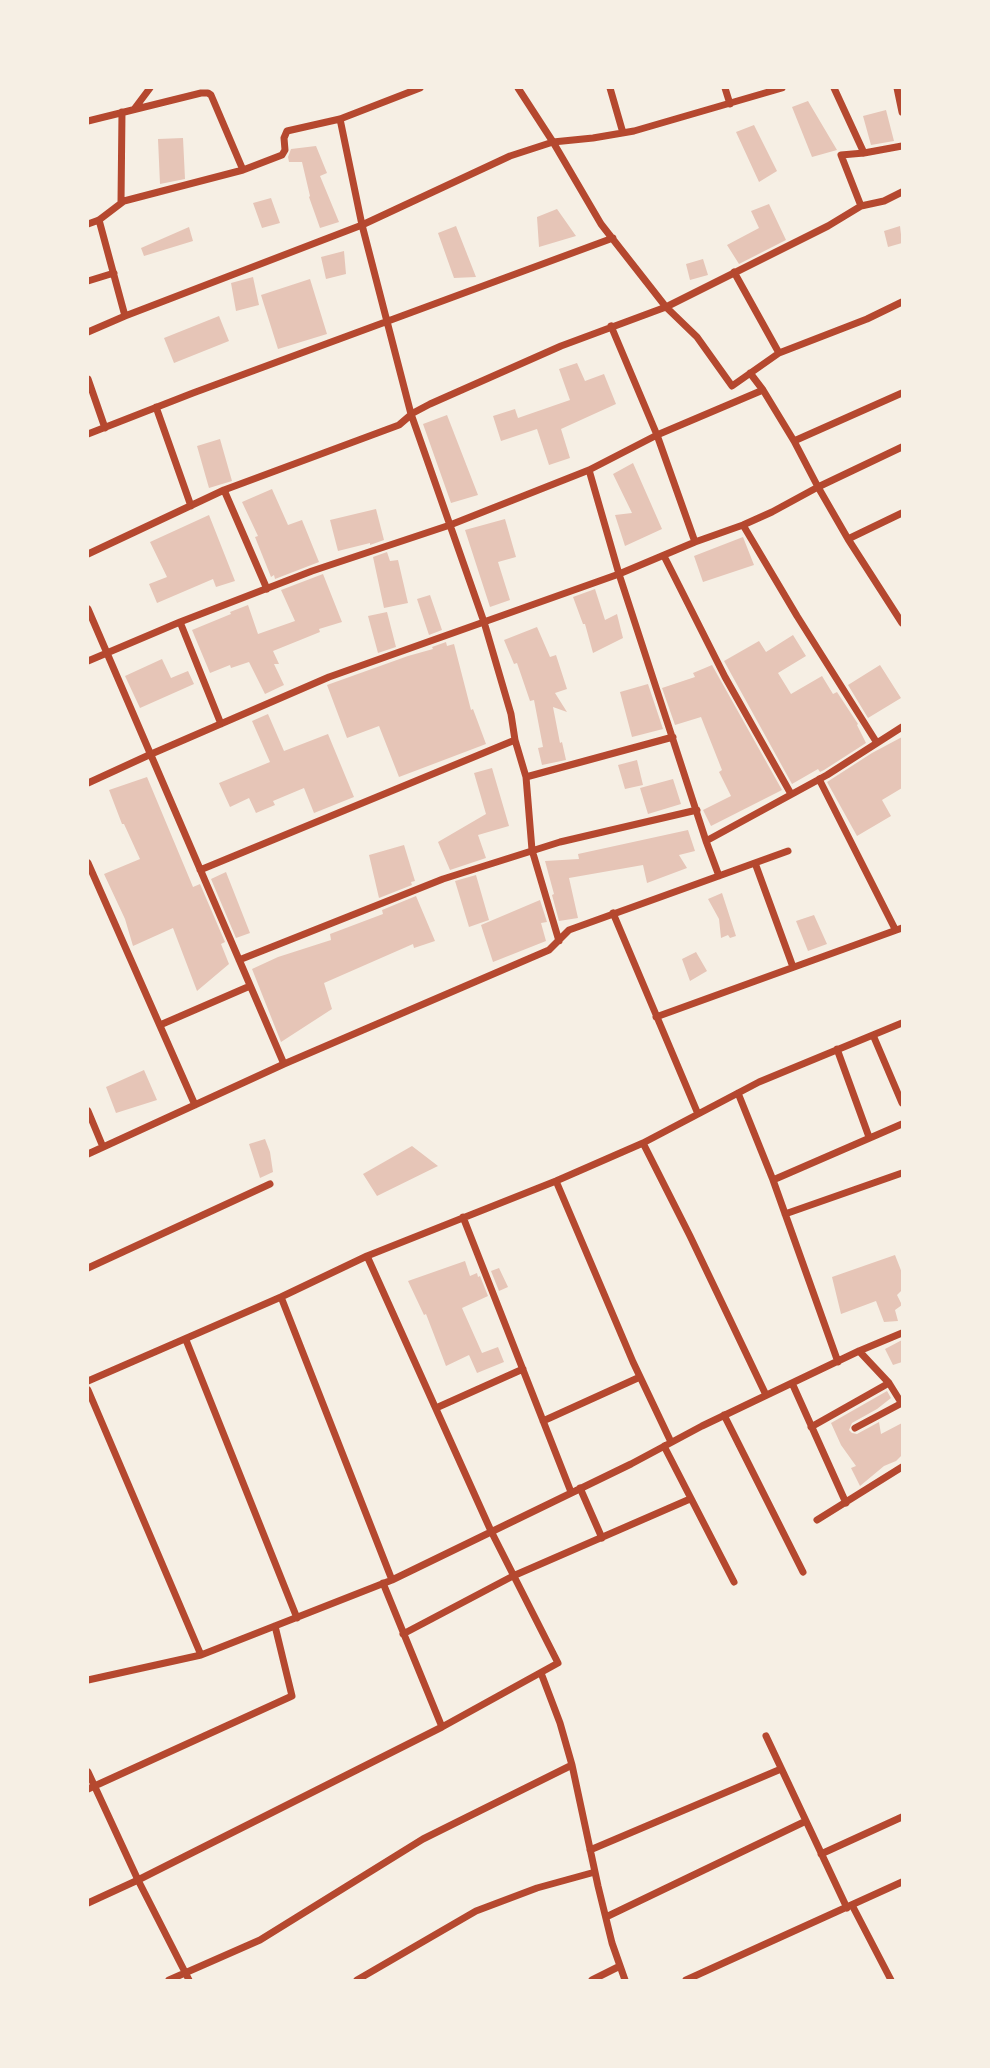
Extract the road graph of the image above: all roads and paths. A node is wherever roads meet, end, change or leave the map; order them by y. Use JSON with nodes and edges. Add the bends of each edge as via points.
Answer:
{"nodes":[{"id":1,"x":150,"y":88,"type":"edge"},
{"id":2,"x":421,"y":88,"type":"edge"},
{"id":3,"x":518,"y":88,"type":"edge"},
{"id":4,"x":610,"y":88,"type":"edge"},
{"id":5,"x":725,"y":88,"type":"edge"},
{"id":6,"x":782,"y":88,"type":"edge"},
{"id":7,"x":834,"y":88,"type":"edge"},
{"id":8,"x":897,"y":88,"type":"edge"},
{"id":9,"x":730,"y":104,"type":"junction"},
{"id":10,"x":134,"y":109,"type":"junction"},
{"id":11,"x":122,"y":112,"type":"junction"},
{"id":12,"x":902,"y":112,"type":"edge"},
{"id":13,"x":340,"y":119,"type":"junction"},
{"id":14,"x":88,"y":121,"type":"edge"},
{"id":15,"x":623,"y":133,"type":"junction"},
{"id":16,"x":553,"y":142,"type":"junction"},
{"id":17,"x":902,"y":146,"type":"edge"},
{"id":18,"x":864,"y":153,"type":"junction"},
{"id":19,"x":243,"y":170,"type":"junction"},
{"id":20,"x":902,"y":192,"type":"edge"},
{"id":21,"x":124,"y":201,"type":"junction"},
{"id":22,"x":861,"y":206,"type":"junction"},
{"id":23,"x":99,"y":220,"type":"junction"},
{"id":24,"x":88,"y":224,"type":"edge"},
{"id":25,"x":362,"y":225,"type":"junction"},
{"id":26,"x":613,"y":238,"type":"junction"},
{"id":27,"x":734,"y":272,"type":"junction"},
{"id":28,"x":114,"y":273,"type":"junction"},
{"id":29,"x":88,"y":281,"type":"edge"},
{"id":30,"x":902,"y":302,"type":"edge"},
{"id":31,"x":666,"y":307,"type":"junction"},
{"id":32,"x":125,"y":316,"type":"junction"},
{"id":33,"x":387,"y":322,"type":"junction"},
{"id":34,"x":611,"y":326,"type":"junction"},
{"id":35,"x":88,"y":332,"type":"edge"},
{"id":36,"x":779,"y":353,"type":"junction"},
{"id":37,"x":750,"y":373,"type":"junction"},
{"id":38,"x":88,"y":379,"type":"edge"},
{"id":39,"x":763,"y":390,"type":"junction"},
{"id":40,"x":902,"y":393,"type":"edge"},
{"id":41,"x":156,"y":407,"type":"junction"},
{"id":42,"x":411,"y":414,"type":"junction"},
{"id":43,"x":105,"y":428,"type":"junction"},
{"id":44,"x":88,"y":434,"type":"edge"},
{"id":45,"x":657,"y":435,"type":"junction"},
{"id":46,"x":794,"y":441,"type":"junction"},
{"id":47,"x":902,"y":447,"type":"edge"},
{"id":48,"x":589,"y":470,"type":"junction"},
{"id":49,"x":818,"y":487,"type":"junction"},
{"id":50,"x":224,"y":490,"type":"junction"},
{"id":51,"x":191,"y":506,"type":"junction"},
{"id":52,"x":902,"y":513,"type":"edge"},
{"id":53,"x":450,"y":525,"type":"junction"},
{"id":54,"x":743,"y":525,"type":"junction"},
{"id":55,"x":848,"y":539,"type":"junction"},
{"id":56,"x":695,"y":542,"type":"junction"},
{"id":57,"x":88,"y":554,"type":"edge"},
{"id":58,"x":664,"y":556,"type":"junction"},
{"id":59,"x":619,"y":574,"type":"junction"},
{"id":60,"x":267,"y":589,"type":"junction"},
{"id":61,"x":88,"y":609,"type":"edge"},
{"id":62,"x":180,"y":622,"type":"junction"},
{"id":63,"x":484,"y":622,"type":"junction"},
{"id":64,"x":902,"y":623,"type":"edge"},
{"id":65,"x":105,"y":653,"type":"junction"},
{"id":66,"x":88,"y":661,"type":"edge"},
{"id":67,"x":221,"y":724,"type":"junction"},
{"id":68,"x":902,"y":727,"type":"edge"},
{"id":69,"x":673,"y":737,"type":"junction"},
{"id":70,"x":515,"y":740,"type":"junction"},
{"id":71,"x":877,"y":743,"type":"junction"},
{"id":72,"x":149,"y":754,"type":"junction"},
{"id":73,"x":526,"y":777,"type":"junction"},
{"id":74,"x":819,"y":779,"type":"junction"},
{"id":75,"x":88,"y":783,"type":"edge"},
{"id":76,"x":791,"y":794,"type":"junction"},
{"id":77,"x":697,"y":810,"type":"junction"},
{"id":78,"x":706,"y":841,"type":"junction"},
{"id":79,"x":531,"y":850,"type":"junction"},
{"id":80,"x":789,"y":851,"type":"dead end"},
{"id":81,"x":88,"y":863,"type":"edge"},
{"id":82,"x":755,"y":863,"type":"junction"},
{"id":83,"x":200,"y":870,"type":"junction"},
{"id":84,"x":719,"y":876,"type":"junction"},
{"id":85,"x":613,"y":913,"type":"junction"},
{"id":86,"x":899,"y":928,"type":"edge"},
{"id":87,"x":559,"y":942,"type":"junction"},
{"id":88,"x":239,"y":960,"type":"junction"},
{"id":89,"x":793,"y":967,"type":"junction"},
{"id":90,"x":250,"y":986,"type":"junction"},
{"id":91,"x":656,"y":1017,"type":"junction"},
{"id":92,"x":902,"y":1023,"type":"edge"},
{"id":93,"x":160,"y":1025,"type":"junction"},
{"id":94,"x":873,"y":1035,"type":"junction"},
{"id":95,"x":837,"y":1049,"type":"junction"},
{"id":96,"x":284,"y":1065,"type":"junction"},
{"id":97,"x":738,"y":1093,"type":"junction"},
{"id":98,"x":902,"y":1103,"type":"edge"},
{"id":99,"x":195,"y":1105,"type":"junction"},
{"id":100,"x":88,"y":1111,"type":"edge"},
{"id":101,"x":698,"y":1114,"type":"junction"},
{"id":102,"x":902,"y":1124,"type":"edge"},
{"id":103,"x":869,"y":1138,"type":"junction"},
{"id":104,"x":643,"y":1143,"type":"junction"},
{"id":105,"x":103,"y":1147,"type":"junction"},
{"id":106,"x":88,"y":1154,"type":"edge"},
{"id":107,"x":902,"y":1173,"type":"edge"},
{"id":108,"x":773,"y":1180,"type":"junction"},
{"id":109,"x":556,"y":1181,"type":"junction"},
{"id":110,"x":270,"y":1184,"type":"dead end"},
{"id":111,"x":785,"y":1214,"type":"junction"},
{"id":112,"x":463,"y":1217,"type":"junction"},
{"id":113,"x":367,"y":1256,"type":"junction"},
{"id":114,"x":88,"y":1268,"type":"edge"},
{"id":115,"x":281,"y":1297,"type":"junction"},
{"id":116,"x":902,"y":1333,"type":"edge"},
{"id":117,"x":186,"y":1340,"type":"junction"},
{"id":118,"x":859,"y":1351,"type":"junction"},
{"id":119,"x":838,"y":1362,"type":"junction"},
{"id":120,"x":523,"y":1369,"type":"junction"},
{"id":121,"x":640,"y":1377,"type":"junction"},
{"id":122,"x":88,"y":1381,"type":"edge"},
{"id":123,"x":792,"y":1383,"type":"junction"},
{"id":124,"x":888,"y":1383,"type":"junction"},
{"id":125,"x":88,"y":1390,"type":"edge"},
{"id":126,"x":766,"y":1395,"type":"junction"},
{"id":127,"x":902,"y":1403,"type":"edge"},
{"id":128,"x":436,"y":1408,"type":"junction"},
{"id":129,"x":724,"y":1415,"type":"junction"},
{"id":130,"x":543,"y":1421,"type":"junction"},
{"id":131,"x":811,"y":1427,"type":"junction"},
{"id":132,"x":855,"y":1428,"type":"dead end"},
{"id":133,"x":667,"y":1444,"type":"junction"},
{"id":134,"x":902,"y":1467,"type":"edge"},
{"id":135,"x":580,"y":1488,"type":"junction"},
{"id":136,"x":571,"y":1492,"type":"junction"},
{"id":137,"x":690,"y":1499,"type":"junction"},
{"id":138,"x":846,"y":1503,"type":"junction"},
{"id":139,"x":817,"y":1520,"type":"dead end"},
{"id":140,"x":491,"y":1531,"type":"junction"},
{"id":141,"x":602,"y":1538,"type":"junction"},
{"id":142,"x":803,"y":1572,"type":"dead end"},
{"id":143,"x":513,"y":1576,"type":"junction"},
{"id":144,"x":392,"y":1580,"type":"junction"},
{"id":145,"x":734,"y":1582,"type":"dead end"},
{"id":146,"x":383,"y":1583,"type":"junction"},
{"id":147,"x":297,"y":1618,"type":"junction"},
{"id":148,"x":275,"y":1626,"type":"junction"},
{"id":149,"x":403,"y":1634,"type":"junction"},
{"id":150,"x":201,"y":1655,"type":"junction"},
{"id":151,"x":541,"y":1673,"type":"junction"},
{"id":152,"x":88,"y":1678,"type":"edge"},
{"id":153,"x":442,"y":1727,"type":"junction"},
{"id":154,"x":766,"y":1736,"type":"dead end"},
{"id":155,"x":572,"y":1765,"type":"junction"},
{"id":156,"x":781,"y":1769,"type":"junction"},
{"id":157,"x":88,"y":1772,"type":"edge"},
{"id":158,"x":90,"y":1787,"type":"edge"},
{"id":159,"x":902,"y":1817,"type":"edge"},
{"id":160,"x":806,"y":1821,"type":"junction"},
{"id":161,"x":590,"y":1850,"type":"junction"},
{"id":162,"x":821,"y":1854,"type":"junction"},
{"id":163,"x":595,"y":1872,"type":"junction"},
{"id":164,"x":138,"y":1880,"type":"junction"},
{"id":165,"x":902,"y":1882,"type":"edge"},
{"id":166,"x":88,"y":1903,"type":"edge"},
{"id":167,"x":849,"y":1906,"type":"junction"},
{"id":168,"x":606,"y":1917,"type":"junction"},
{"id":169,"x":620,"y":1966,"type":"junction"},
{"id":170,"x":187,"y":1977,"type":"edge"},
{"id":171,"x":169,"y":1980,"type":"edge"},
{"id":172,"x":357,"y":1980,"type":"edge"},
{"id":173,"x":592,"y":1980,"type":"edge"},
{"id":174,"x":625,"y":1980,"type":"edge"},
{"id":175,"x":686,"y":1980,"type":"edge"},
{"id":176,"x":891,"y":1980,"type":"edge"}],
"edges":[{"from":1,"to":10,"type":"street"},
{"from":2,"to":13,"type":"street"},
{"from":3,"to":16,"type":"street"},
{"from":4,"to":15,"type":"street"},
{"from":5,"to":9,"type":"street"},
{"from":6,"to":9,"type":"street"},
{"from":7,"to":18,"type":"street"},
{"from":8,"to":12,"type":"street"},
{"from":9,"to":15,"type":"street"},
{"from":10,"to":11,"type":"street"},
{"from":10,"to":19,"type":"street","via":[[208,93]]},
{"from":11,"to":14,"type":"street"},
{"from":11,"to":21,"type":"street"},
{"from":13,"to":19,"type":"street","via":[[287,131],[284,154]]},
{"from":13,"to":25,"type":"street"},
{"from":15,"to":16,"type":"street"},
{"from":16,"to":25,"type":"street","via":[[510,156]]},
{"from":16,"to":26,"type":"street"},
{"from":17,"to":18,"type":"street"},
{"from":18,"to":22,"type":"street","via":[[841,155]]},
{"from":19,"to":21,"type":"street"},
{"from":20,"to":22,"type":"street"},
{"from":21,"to":23,"type":"street"},
{"from":22,"to":27,"type":"street"},
{"from":23,"to":24,"type":"street"},
{"from":23,"to":28,"type":"street"},
{"from":25,"to":32,"type":"street"},
{"from":25,"to":33,"type":"street"},
{"from":26,"to":31,"type":"street"},
{"from":26,"to":33,"type":"street"},
{"from":27,"to":31,"type":"street"},
{"from":27,"to":36,"type":"street"},
{"from":28,"to":29,"type":"street"},
{"from":28,"to":32,"type":"street"},
{"from":30,"to":36,"type":"street"},
{"from":31,"to":34,"type":"street"},
{"from":31,"to":37,"type":"street","via":[[697,337],[732,386]]},
{"from":32,"to":35,"type":"street"},
{"from":33,"to":41,"type":"street"},
{"from":33,"to":42,"type":"street"},
{"from":34,"to":42,"type":"street"},
{"from":34,"to":45,"type":"street"},
{"from":36,"to":37,"type":"street"},
{"from":37,"to":39,"type":"street"},
{"from":38,"to":43,"type":"street"},
{"from":39,"to":45,"type":"street"},
{"from":39,"to":46,"type":"street"},
{"from":40,"to":46,"type":"street"},
{"from":41,"to":43,"type":"street"},
{"from":41,"to":51,"type":"street"},
{"from":42,"to":50,"type":"street","via":[[399,425]]},
{"from":42,"to":53,"type":"street"},
{"from":43,"to":44,"type":"street"},
{"from":45,"to":48,"type":"street"},
{"from":45,"to":56,"type":"street"},
{"from":46,"to":49,"type":"street"},
{"from":47,"to":49,"type":"street"},
{"from":48,"to":53,"type":"street"},
{"from":48,"to":59,"type":"street"},
{"from":49,"to":54,"type":"street"},
{"from":49,"to":55,"type":"street"},
{"from":50,"to":51,"type":"street"},
{"from":50,"to":60,"type":"street"},
{"from":51,"to":57,"type":"street"},
{"from":52,"to":55,"type":"street"},
{"from":53,"to":60,"type":"street"},
{"from":53,"to":63,"type":"street"},
{"from":54,"to":56,"type":"street"},
{"from":54,"to":71,"type":"street"},
{"from":55,"to":64,"type":"street"},
{"from":56,"to":58,"type":"street"},
{"from":58,"to":59,"type":"street"},
{"from":58,"to":76,"type":"street"},
{"from":59,"to":63,"type":"street"},
{"from":59,"to":69,"type":"street"},
{"from":60,"to":62,"type":"street"},
{"from":61,"to":65,"type":"street"},
{"from":62,"to":65,"type":"street"},
{"from":62,"to":67,"type":"street"},
{"from":63,"to":67,"type":"street","via":[[329,677]]},
{"from":63,"to":70,"type":"street"},
{"from":65,"to":66,"type":"street"},
{"from":65,"to":72,"type":"street"},
{"from":67,"to":72,"type":"street"},
{"from":68,"to":71,"type":"street"},
{"from":69,"to":73,"type":"street"},
{"from":69,"to":77,"type":"street"},
{"from":70,"to":73,"type":"street"},
{"from":70,"to":83,"type":"street"},
{"from":71,"to":74,"type":"street"},
{"from":72,"to":75,"type":"street"},
{"from":72,"to":83,"type":"street"},
{"from":73,"to":79,"type":"street"},
{"from":74,"to":76,"type":"street"},
{"from":74,"to":86,"type":"street"},
{"from":76,"to":78,"type":"street"},
{"from":77,"to":78,"type":"street"},
{"from":77,"to":79,"type":"street"},
{"from":78,"to":84,"type":"street"},
{"from":79,"to":87,"type":"street"},
{"from":79,"to":88,"type":"street","via":[[443,879]]},
{"from":80,"to":82,"type":"street"},
{"from":81,"to":93,"type":"street"},
{"from":82,"to":84,"type":"street"},
{"from":82,"to":89,"type":"street"},
{"from":83,"to":88,"type":"street"},
{"from":84,"to":85,"type":"street"},
{"from":85,"to":87,"type":"street","via":[[569,930]]},
{"from":85,"to":91,"type":"street"},
{"from":86,"to":89,"type":"street"},
{"from":87,"to":96,"type":"street"},
{"from":88,"to":90,"type":"street"},
{"from":89,"to":91,"type":"street"},
{"from":90,"to":93,"type":"street"},
{"from":90,"to":96,"type":"street"},
{"from":91,"to":101,"type":"street"},
{"from":92,"to":94,"type":"street"},
{"from":93,"to":99,"type":"street"},
{"from":94,"to":95,"type":"street"},
{"from":94,"to":98,"type":"street"},
{"from":95,"to":97,"type":"street"},
{"from":95,"to":103,"type":"street"},
{"from":96,"to":99,"type":"street"},
{"from":97,"to":101,"type":"street"},
{"from":97,"to":108,"type":"street"},
{"from":99,"to":105,"type":"street"},
{"from":100,"to":105,"type":"street"},
{"from":101,"to":104,"type":"street"},
{"from":102,"to":103,"type":"street"},
{"from":103,"to":108,"type":"street"},
{"from":104,"to":109,"type":"street"},
{"from":104,"to":126,"type":"street"},
{"from":105,"to":106,"type":"street"},
{"from":107,"to":111,"type":"street"},
{"from":108,"to":111,"type":"street"},
{"from":109,"to":112,"type":"street"},
{"from":109,"to":121,"type":"street"},
{"from":110,"to":114,"type":"street"},
{"from":111,"to":119,"type":"street"},
{"from":112,"to":113,"type":"street"},
{"from":112,"to":120,"type":"street"},
{"from":113,"to":115,"type":"street"},
{"from":113,"to":128,"type":"street"},
{"from":115,"to":117,"type":"street"},
{"from":115,"to":144,"type":"street"},
{"from":116,"to":118,"type":"street"},
{"from":117,"to":122,"type":"street"},
{"from":117,"to":147,"type":"street"},
{"from":118,"to":119,"type":"street"},
{"from":118,"to":124,"type":"street"},
{"from":119,"to":123,"type":"street"},
{"from":120,"to":128,"type":"street"},
{"from":120,"to":130,"type":"street"},
{"from":121,"to":130,"type":"street"},
{"from":121,"to":133,"type":"street"},
{"from":123,"to":126,"type":"street"},
{"from":123,"to":131,"type":"street"},
{"from":124,"to":127,"type":"street"},
{"from":124,"to":131,"type":"street"},
{"from":125,"to":150,"type":"street"},
{"from":126,"to":129,"type":"street"},
{"from":127,"to":132,"type":"street"},
{"from":128,"to":140,"type":"street"},
{"from":129,"to":133,"type":"street"},
{"from":129,"to":142,"type":"street"},
{"from":130,"to":136,"type":"street"},
{"from":131,"to":138,"type":"street"},
{"from":133,"to":135,"type":"street"},
{"from":133,"to":137,"type":"street"},
{"from":134,"to":138,"type":"street"},
{"from":135,"to":136,"type":"street"},
{"from":135,"to":141,"type":"street"},
{"from":136,"to":140,"type":"street"},
{"from":137,"to":141,"type":"street"},
{"from":137,"to":145,"type":"street"},
{"from":138,"to":139,"type":"street"},
{"from":140,"to":143,"type":"street"},
{"from":140,"to":144,"type":"street"},
{"from":141,"to":143,"type":"street"},
{"from":143,"to":149,"type":"street"},
{"from":143,"to":151,"type":"street","via":[[558,1663]]},
{"from":144,"to":146,"type":"street"},
{"from":146,"to":147,"type":"street"},
{"from":146,"to":149,"type":"street"},
{"from":147,"to":148,"type":"street"},
{"from":148,"to":150,"type":"street"},
{"from":148,"to":158,"type":"street","via":[[292,1696]]},
{"from":149,"to":153,"type":"street"},
{"from":150,"to":152,"type":"street"},
{"from":151,"to":153,"type":"street"},
{"from":151,"to":155,"type":"street"},
{"from":153,"to":164,"type":"street"},
{"from":154,"to":156,"type":"street"},
{"from":155,"to":161,"type":"street"},
{"from":155,"to":170,"type":"street","via":[[423,1839],[260,1940]]},
{"from":156,"to":160,"type":"street"},
{"from":156,"to":161,"type":"street"},
{"from":157,"to":158,"type":"street"},
{"from":158,"to":164,"type":"street"},
{"from":159,"to":162,"type":"street"},
{"from":160,"to":162,"type":"street"},
{"from":160,"to":168,"type":"street"},
{"from":161,"to":163,"type":"street"},
{"from":162,"to":167,"type":"street"},
{"from":163,"to":168,"type":"street"},
{"from":163,"to":172,"type":"street","via":[[476,1911]]},
{"from":164,"to":166,"type":"street"},
{"from":164,"to":170,"type":"street"},
{"from":165,"to":167,"type":"street"},
{"from":167,"to":175,"type":"street"},
{"from":167,"to":176,"type":"street"},
{"from":168,"to":169,"type":"street"},
{"from":169,"to":173,"type":"street"},
{"from":169,"to":174,"type":"street"},
{"from":170,"to":171,"type":"street"}]}
